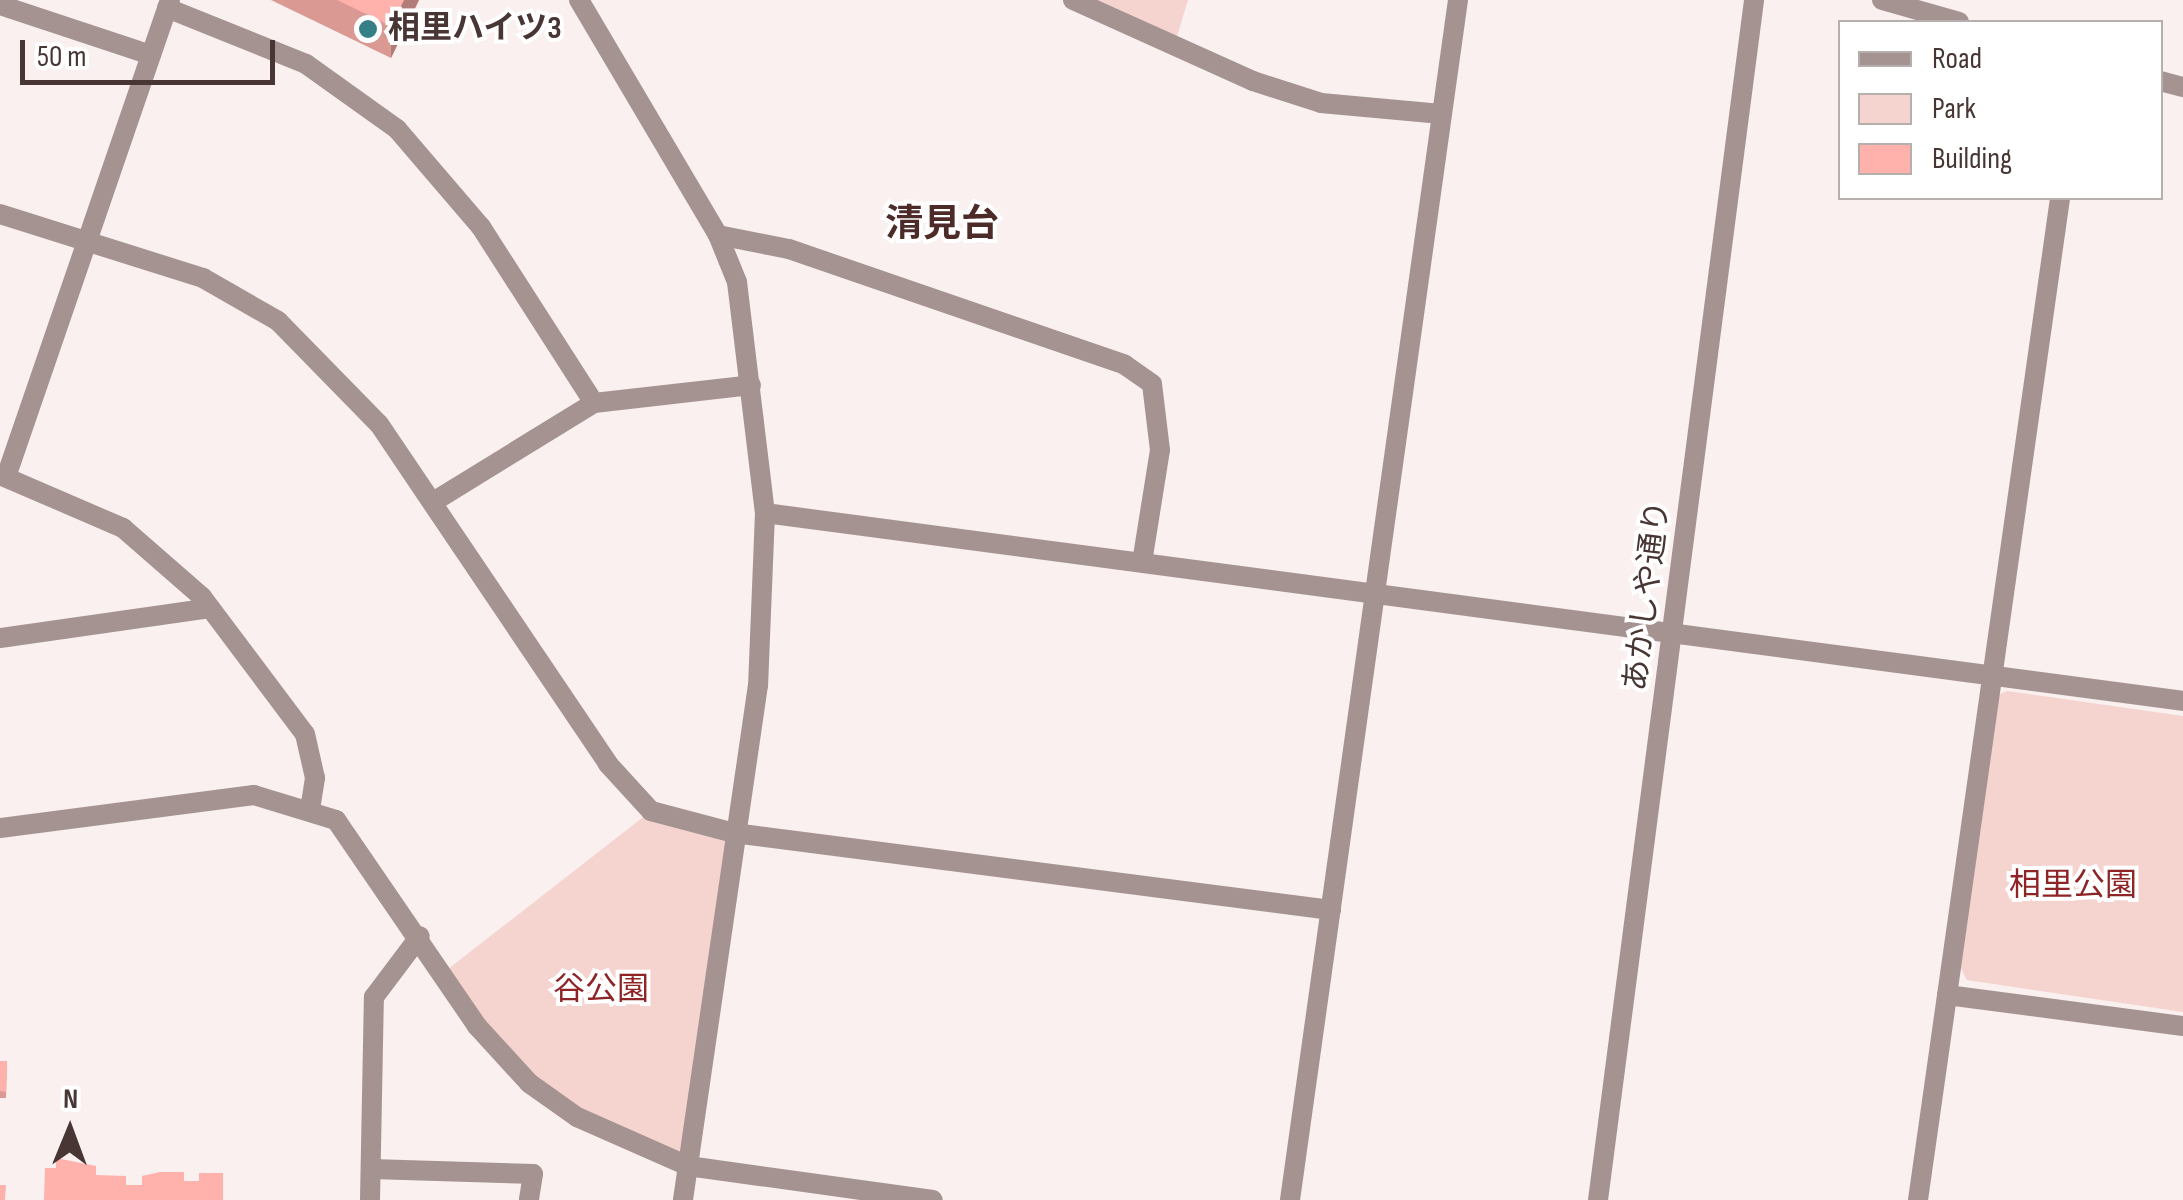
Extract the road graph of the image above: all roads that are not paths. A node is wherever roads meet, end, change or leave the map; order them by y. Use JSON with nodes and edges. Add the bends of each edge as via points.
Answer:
{"nodes":[{"id":1,"x":579,"y":0,"type":"edge"},
{"id":2,"x":1073,"y":0,"type":"edge"},
{"id":3,"x":1458,"y":0,"type":"edge"},
{"id":4,"x":1754,"y":0,"type":"edge"},
{"id":5,"x":1882,"y":0,"type":"edge"},
{"id":6,"x":0,"y":4,"type":"edge"},
{"id":7,"x":168,"y":4,"type":"edge"},
{"id":8,"x":1953,"y":20,"type":"edge"},
{"id":9,"x":151,"y":55,"type":"junction"},
{"id":10,"x":1442,"y":114,"type":"junction"},
{"id":11,"x":2060,"y":200,"type":"edge"},
{"id":12,"x":0,"y":214,"type":"edge"},
{"id":13,"x":718,"y":235,"type":"junction"},
{"id":14,"x":88,"y":238,"type":"junction"},
{"id":15,"x":751,"y":385,"type":"junction"},
{"id":16,"x":594,"y":402,"type":"junction"},
{"id":17,"x":3,"y":476,"type":"edge"},
{"id":18,"x":432,"y":502,"type":"junction"},
{"id":19,"x":764,"y":513,"type":"junction"},
{"id":20,"x":1142,"y":562,"type":"junction"},
{"id":21,"x":1375,"y":593,"type":"junction"},
{"id":22,"x":210,"y":608,"type":"junction"},
{"id":23,"x":1674,"y":632,"type":"junction"},
{"id":24,"x":0,"y":638,"type":"edge"},
{"id":25,"x":1992,"y":676,"type":"junction"},
{"id":26,"x":2183,"y":701,"type":"edge"},
{"id":27,"x":310,"y":811,"type":"junction"},
{"id":28,"x":0,"y":828,"type":"edge"},
{"id":29,"x":734,"y":833,"type":"junction"},
{"id":30,"x":1330,"y":910,"type":"junction"},
{"id":31,"x":420,"y":936,"type":"junction"},
{"id":32,"x":1947,"y":995,"type":"junction"},
{"id":33,"x":2183,"y":1026,"type":"edge"},
{"id":34,"x":688,"y":1166,"type":"junction"},
{"id":35,"x":370,"y":1169,"type":"junction"},
{"id":36,"x":370,"y":1200,"type":"edge"},
{"id":37,"x":528,"y":1200,"type":"edge"},
{"id":38,"x":683,"y":1200,"type":"edge"},
{"id":39,"x":933,"y":1200,"type":"edge"},
{"id":40,"x":1290,"y":1200,"type":"edge"},
{"id":41,"x":1598,"y":1200,"type":"edge"},
{"id":42,"x":1918,"y":1200,"type":"edge"}],
"edges":[{"from":1,"to":13,"type":"street"},
{"from":2,"to":10,"type":"street","via":[[1252,81],[1321,103]]},
{"from":3,"to":10,"type":"street"},
{"from":4,"to":23,"type":"street","name":"あかしや通り"},
{"from":5,"to":8,"type":"street"},
{"from":6,"to":9,"type":"street"},
{"from":7,"to":9,"type":"street"},
{"from":7,"to":16,"type":"street","via":[[306,64],[397,130],[481,228]]},
{"from":9,"to":14,"type":"street"},
{"from":10,"to":21,"type":"street"},
{"from":11,"to":25,"type":"street"},
{"from":12,"to":14,"type":"street"},
{"from":13,"to":15,"type":"street","via":[[737,282]]},
{"from":13,"to":20,"type":"street","via":[[789,248],[1125,365],[1152,384],[1160,450]]},
{"from":14,"to":17,"type":"street"},
{"from":14,"to":18,"type":"street","via":[[203,278],[278,322],[379,424]]},
{"from":15,"to":16,"type":"street"},
{"from":15,"to":19,"type":"street"},
{"from":16,"to":18,"type":"street"},
{"from":17,"to":22,"type":"street","via":[[123,528]]},
{"from":18,"to":29,"type":"street","via":[[608,764],[651,812]]},
{"from":19,"to":20,"type":"street"},
{"from":19,"to":29,"type":"street","via":[[758,685]]},
{"from":20,"to":21,"type":"street"},
{"from":21,"to":23,"type":"street"},
{"from":21,"to":30,"type":"street"},
{"from":22,"to":24,"type":"street"},
{"from":22,"to":27,"type":"street","via":[[305,734],[314,778]]},
{"from":23,"to":25,"type":"street"},
{"from":23,"to":41,"type":"street","name":"あかしや通り"},
{"from":25,"to":26,"type":"street"},
{"from":25,"to":32,"type":"street"},
{"from":27,"to":28,"type":"street","via":[[254,796]]},
{"from":27,"to":31,"type":"street","via":[[336,820]]},
{"from":29,"to":30,"type":"street"},
{"from":29,"to":34,"type":"street"},
{"from":30,"to":40,"type":"street"},
{"from":31,"to":34,"type":"street","via":[[476,1026],[529,1084],[632,1147]]},
{"from":31,"to":35,"type":"street","via":[[374,997]]},
{"from":32,"to":33,"type":"street"},
{"from":32,"to":42,"type":"street"},
{"from":34,"to":38,"type":"street"},
{"from":34,"to":39,"type":"street"},
{"from":35,"to":36,"type":"street"},
{"from":35,"to":37,"type":"street","via":[[533,1174]]}]}
